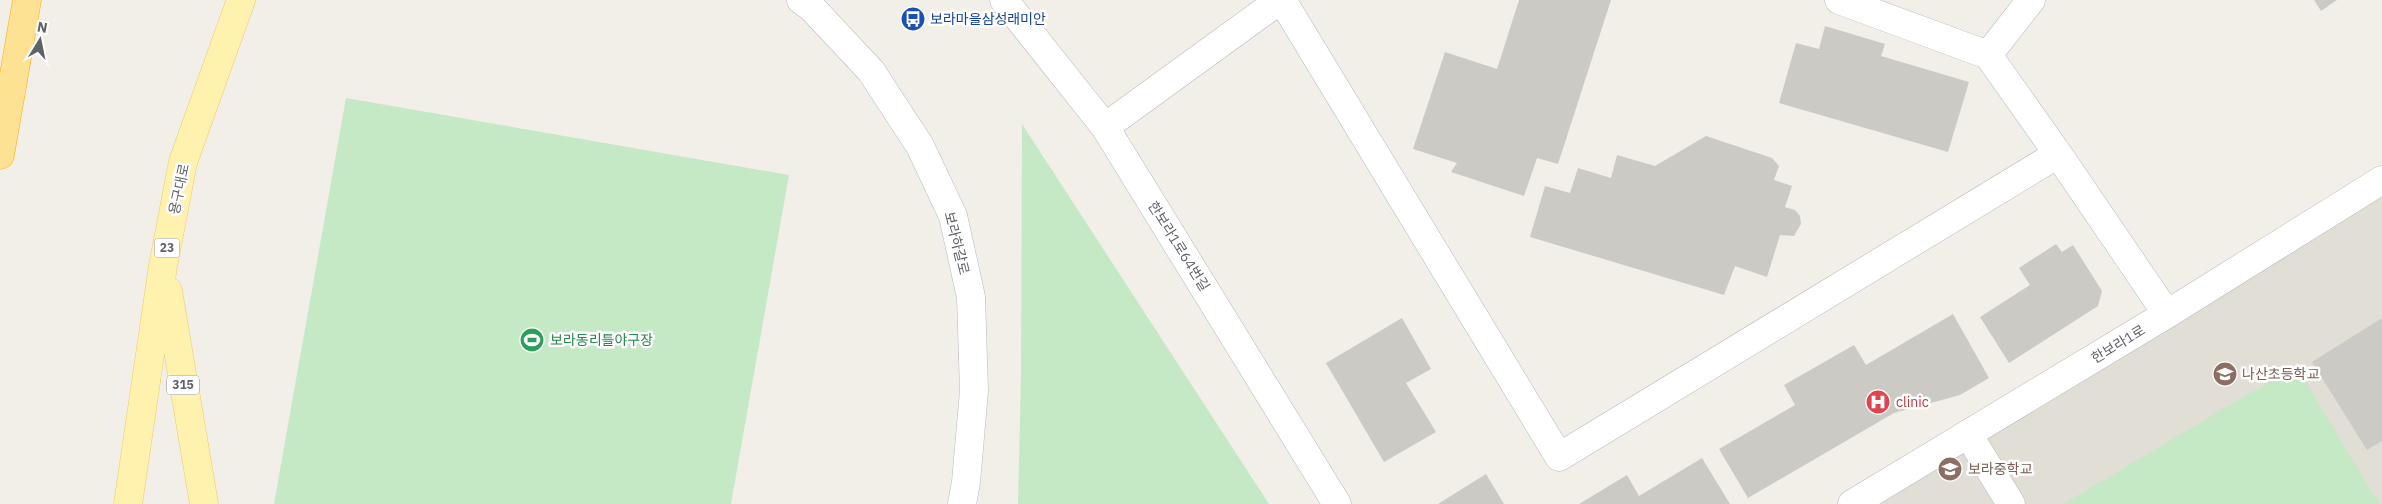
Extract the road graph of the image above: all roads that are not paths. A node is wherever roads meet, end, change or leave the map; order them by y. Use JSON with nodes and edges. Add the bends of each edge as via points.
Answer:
{"nodes":[{"id":1,"x":27,"y":0,"type":"edge"},
{"id":2,"x":241,"y":0,"type":"edge"},
{"id":3,"x":801,"y":0,"type":"edge"},
{"id":4,"x":1004,"y":0,"type":"edge"},
{"id":5,"x":1281,"y":0,"type":"edge"},
{"id":6,"x":1839,"y":0,"type":"edge"},
{"id":7,"x":2031,"y":0,"type":"edge"},
{"id":8,"x":1988,"y":55,"type":"junction"},
{"id":9,"x":1106,"y":127,"type":"junction"},
{"id":10,"x":2058,"y":154,"type":"junction"},
{"id":11,"x":0,"y":155,"type":"edge"},
{"id":12,"x":2382,"y":180,"type":"edge"},
{"id":13,"x":164,"y":266,"type":"junction"},
{"id":14,"x":2167,"y":314,"type":"junction"},
{"id":15,"x":1968,"y":434,"type":"junction"},
{"id":16,"x":128,"y":504,"type":"edge"},
{"id":17,"x":204,"y":504,"type":"edge"},
{"id":18,"x":962,"y":504,"type":"edge"},
{"id":19,"x":1337,"y":504,"type":"edge"},
{"id":20,"x":1852,"y":504,"type":"edge"},
{"id":21,"x":2011,"y":504,"type":"edge"}],
"edges":[{"from":1,"to":11,"type":"highway"},
{"from":2,"to":13,"type":"main road","name":"용구대로","number":"23","via":[[183,162]]},
{"from":3,"to":18,"type":"street","name":"보라하갈로","via":[[871,71],[920,146],[953,216],[971,297],[974,391]]},
{"from":4,"to":9,"type":"street","name":"한보라1로64번길"},
{"from":5,"to":9,"type":"street"},
{"from":5,"to":10,"type":"street","via":[[1559,457]]},
{"from":6,"to":8,"type":"street"},
{"from":7,"to":8,"type":"street"},
{"from":8,"to":10,"type":"street"},
{"from":9,"to":19,"type":"street","name":"한보라1로64번길"},
{"from":10,"to":14,"type":"street"},
{"from":12,"to":14,"type":"street","name":"한보라1로"},
{"from":13,"to":16,"type":"main road","name":"용구대로","number":"23"},
{"from":13,"to":17,"type":"main road","number":"315"},
{"from":14,"to":15,"type":"street","name":"한보라1로"},
{"from":15,"to":20,"type":"street","name":"한보라1로"},
{"from":15,"to":21,"type":"street"}]}
